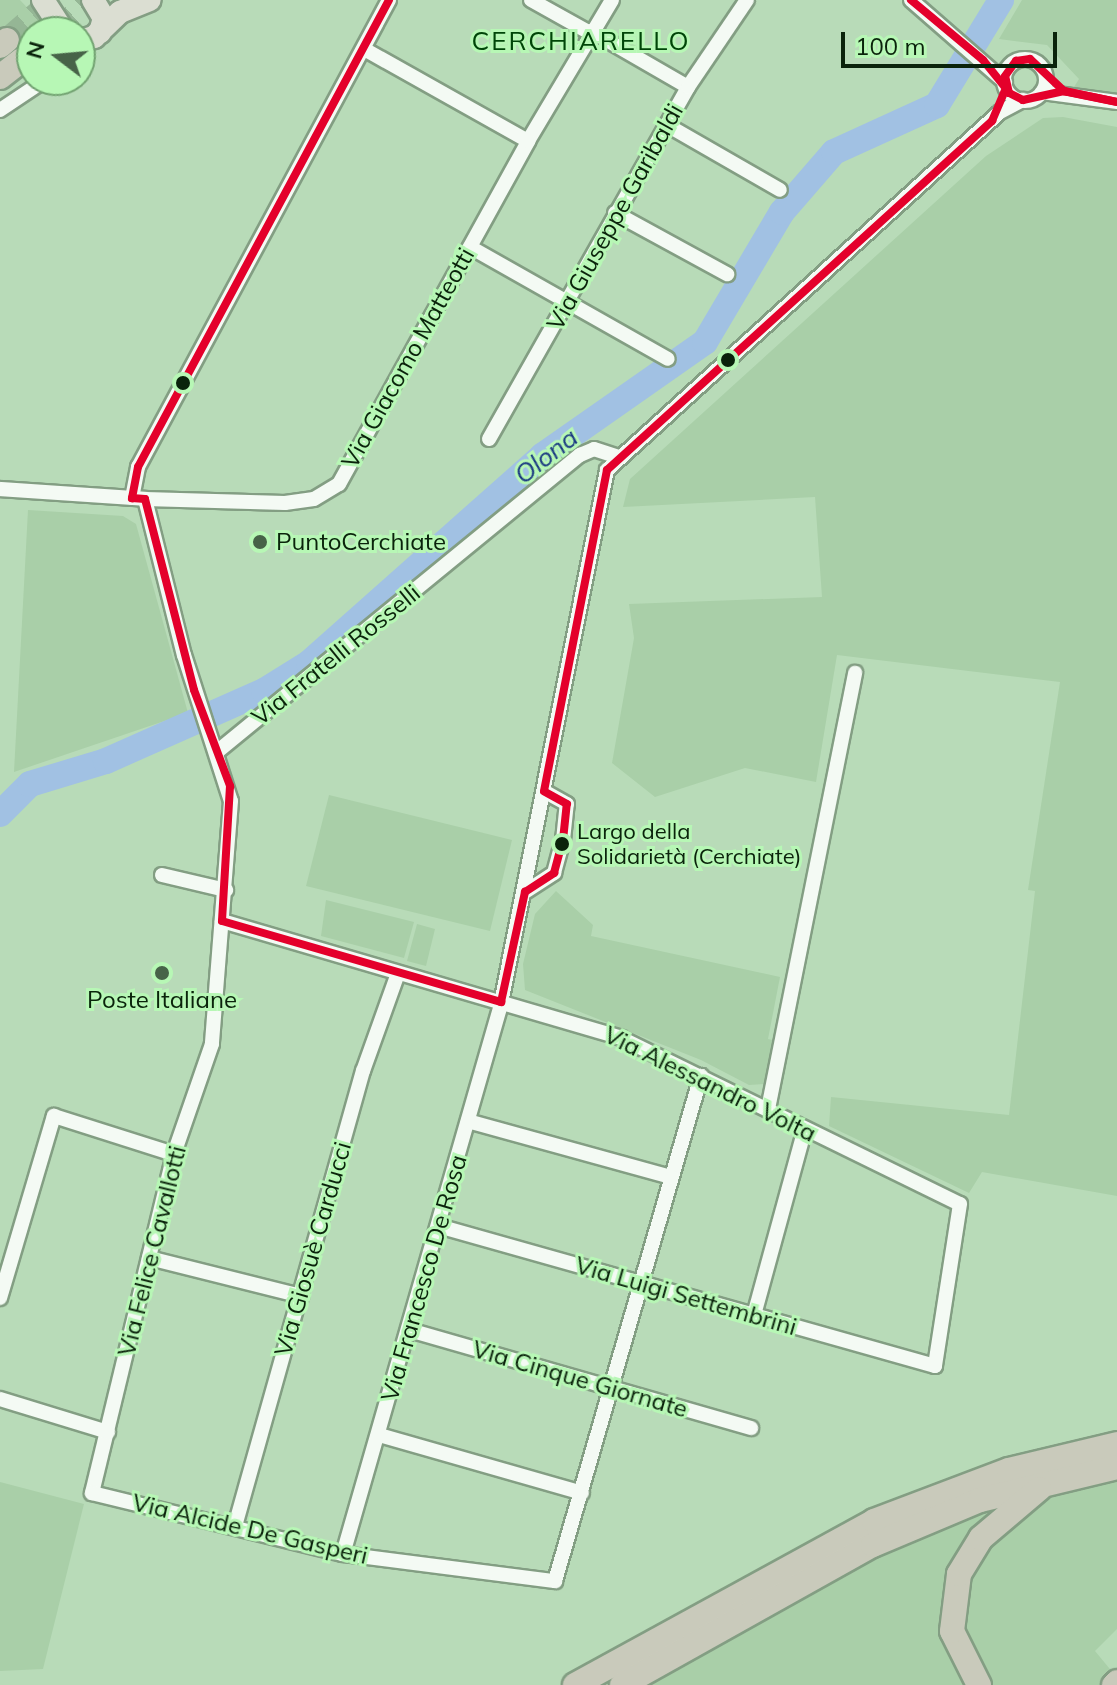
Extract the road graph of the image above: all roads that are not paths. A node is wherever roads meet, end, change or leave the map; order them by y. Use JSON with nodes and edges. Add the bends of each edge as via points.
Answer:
{"nodes":[{"id":1,"x":43,"y":0,"type":"edge"},
{"id":2,"x":71,"y":0,"type":"edge"},
{"id":3,"x":93,"y":0,"type":"edge"},
{"id":4,"x":150,"y":0,"type":"edge"},
{"id":5,"x":389,"y":0,"type":"edge"},
{"id":6,"x":531,"y":0,"type":"edge"},
{"id":7,"x":612,"y":0,"type":"edge"},
{"id":8,"x":747,"y":0,"type":"edge"},
{"id":9,"x":911,"y":0,"type":"edge"},
{"id":10,"x":57,"y":16,"type":"edge"},
{"id":11,"x":65,"y":16,"type":"edge"},
{"id":12,"x":96,"y":22,"type":"edge"},
{"id":13,"x":96,"y":23,"type":"edge"},
{"id":14,"x":590,"y":32,"type":"junction"},
{"id":15,"x":364,"y":49,"type":"junction"},
{"id":16,"x":16,"y":57,"type":"edge"},
{"id":17,"x":983,"y":60,"type":"junction"},
{"id":18,"x":1011,"y":65,"type":"junction"},
{"id":19,"x":0,"y":77,"type":"edge"},
{"id":20,"x":1006,"y":85,"type":"junction"},
{"id":21,"x":1044,"y":85,"type":"junction"},
{"id":22,"x":688,"y":87,"type":"junction"},
{"id":23,"x":18,"y":96,"type":"edge"},
{"id":24,"x":1023,"y":100,"type":"junction"},
{"id":25,"x":1117,"y":102,"type":"edge"},
{"id":26,"x":0,"y":110,"type":"edge"},
{"id":27,"x":1000,"y":112,"type":"junction"},
{"id":28,"x":667,"y":125,"type":"junction"},
{"id":29,"x":528,"y":141,"type":"junction"},
{"id":30,"x":780,"y":190,"type":"dead end"},
{"id":31,"x":615,"y":213,"type":"junction"},
{"id":32,"x":470,"y":247,"type":"junction"},
{"id":33,"x":727,"y":274,"type":"dead end"},
{"id":34,"x":568,"y":301,"type":"junction"},
{"id":35,"x":668,"y":359,"type":"dead end"},
{"id":36,"x":489,"y":439,"type":"dead end"},
{"id":37,"x":618,"y":457,"type":"junction"},
{"id":38,"x":0,"y":489,"type":"edge"},
{"id":39,"x":138,"y":499,"type":"junction"},
{"id":40,"x":855,"y":673,"type":"dead end"},
{"id":41,"x":218,"y":751,"type":"junction"},
{"id":42,"x":544,"y":791,"type":"junction"},
{"id":43,"x":162,"y":875,"type":"dead end"},
{"id":44,"x":226,"y":890,"type":"junction"},
{"id":45,"x":525,"y":892,"type":"junction"},
{"id":46,"x":222,"y":921,"type":"junction"},
{"id":47,"x":398,"y":973,"type":"junction"},
{"id":48,"x":501,"y":1002,"type":"junction"},
{"id":49,"x":701,"y":1076,"type":"junction"},
{"id":50,"x":768,"y":1109,"type":"junction"},
{"id":51,"x":468,"y":1121,"type":"junction"},
{"id":52,"x":805,"y":1129,"type":"junction"},
{"id":53,"x":174,"y":1154,"type":"junction"},
{"id":54,"x":671,"y":1177,"type":"junction"},
{"id":55,"x":438,"y":1226,"type":"junction"},
{"id":56,"x":149,"y":1258,"type":"junction"},
{"id":57,"x":642,"y":1285,"type":"junction"},
{"id":58,"x":301,"y":1296,"type":"junction"},
{"id":59,"x":0,"y":1298,"type":"edge"},
{"id":60,"x":754,"y":1315,"type":"junction"},
{"id":61,"x":409,"y":1330,"type":"junction"},
{"id":62,"x":935,"y":1366,"type":"joint"},
{"id":63,"x":613,"y":1389,"type":"junction"},
{"id":64,"x":0,"y":1399,"type":"edge"},
{"id":65,"x":751,"y":1428,"type":"dead end"},
{"id":66,"x":108,"y":1432,"type":"junction"},
{"id":67,"x":379,"y":1435,"type":"junction"},
{"id":68,"x":1117,"y":1444,"type":"edge"},
{"id":69,"x":1117,"y":1467,"type":"edge"},
{"id":70,"x":1056,"y":1480,"type":"junction"},
{"id":71,"x":92,"y":1493,"type":"joint"},
{"id":72,"x":582,"y":1493,"type":"junction"},
{"id":73,"x":235,"y":1526,"type":"junction"},
{"id":74,"x":343,"y":1554,"type":"junction"},
{"id":75,"x":575,"y":1685,"type":"edge"},
{"id":76,"x":622,"y":1685,"type":"edge"},
{"id":77,"x":979,"y":1685,"type":"edge"}],
"edges":[{"from":1,"to":10,"type":"main road"},
{"from":2,"to":11,"type":"main road","via":[[62,10]]},
{"from":3,"to":12,"type":"main road","via":[[104,18]]},
{"from":4,"to":13,"type":"main road"},
{"from":5,"to":15,"type":"street"},
{"from":6,"to":14,"type":"street"},
{"from":7,"to":14,"type":"street"},
{"from":8,"to":22,"type":"street","name":"Via Giuseppe Garibaldi"},
{"from":9,"to":17,"type":"street"},
{"from":14,"to":22,"type":"street"},
{"from":14,"to":29,"type":"street"},
{"from":15,"to":29,"type":"street"},
{"from":15,"to":39,"type":"street","via":[[138,467]]},
{"from":16,"to":19,"type":"highway"},
{"from":17,"to":18,"type":"street"},
{"from":17,"to":20,"type":"street"},
{"from":18,"to":20,"type":"street"},
{"from":18,"to":21,"type":"street","via":[[1030,59]]},
{"from":20,"to":24,"type":"street"},
{"from":20,"to":27,"type":"street"},
{"from":21,"to":24,"type":"street"},
{"from":21,"to":25,"type":"street"},
{"from":22,"to":28,"type":"street","name":"Via Giuseppe Garibaldi"},
{"from":23,"to":26,"type":"street"},
{"from":24,"to":27,"type":"street"},
{"from":27,"to":37,"type":"street"},
{"from":28,"to":30,"type":"street"},
{"from":28,"to":31,"type":"street","name":"Via Giuseppe Garibaldi"},
{"from":29,"to":32,"type":"street","name":"Via Giacomo Matteotti"},
{"from":31,"to":33,"type":"street"},
{"from":31,"to":34,"type":"street","name":"Via Giuseppe Garibaldi"},
{"from":32,"to":34,"type":"street"},
{"from":32,"to":39,"type":"street","name":"Via Giacomo Matteotti","via":[[339,484],[314,499],[285,503]]},
{"from":34,"to":35,"type":"street"},
{"from":34,"to":36,"type":"street","name":"Via Giuseppe Garibaldi"},
{"from":37,"to":41,"type":"street","name":"Via Fratelli Rosselli","via":[[594,449],[580,455]]},
{"from":37,"to":42,"type":"street","name":"Via Francesco De Rosa","via":[[604,479]]},
{"from":38,"to":39,"type":"street","name":"Via Giacomo Matteotti"},
{"from":39,"to":41,"type":"street","name":"Via Felice Cavallotti","via":[[194,690]]},
{"from":40,"to":50,"type":"street"},
{"from":41,"to":44,"type":"street","name":"Via Felice Cavallotti","via":[[231,801]]},
{"from":42,"to":45,"type":"street","name":"Via Francesco De Rosa"},
{"from":42,"to":45,"type":"street","via":[[567,804],[563,840],[554,873]]},
{"from":43,"to":44,"type":"street"},
{"from":44,"to":46,"type":"street","name":"Via Felice Cavallotti"},
{"from":45,"to":48,"type":"street","name":"Via Francesco De Rosa"},
{"from":46,"to":47,"type":"street","name":"Via Alessandro Volta"},
{"from":46,"to":53,"type":"street","name":"Via Felice Cavallotti","via":[[217,1012],[208,1059]]},
{"from":47,"to":48,"type":"street","name":"Via Alessandro Volta"},
{"from":47,"to":58,"type":"street","name":"Via Giosuè Carducci","via":[[363,1071]]},
{"from":48,"to":49,"type":"street","name":"Via Alessandro Volta","via":[[621,1038]]},
{"from":48,"to":51,"type":"street","name":"Via Francesco De Rosa"},
{"from":49,"to":50,"type":"street","name":"Via Alessandro Volta"},
{"from":49,"to":54,"type":"street","name":"Via Alcide De Gasperi"},
{"from":50,"to":52,"type":"street","name":"Via Alessandro Volta"},
{"from":51,"to":54,"type":"street"},
{"from":51,"to":55,"type":"street","name":"Via Francesco De Rosa"},
{"from":52,"to":60,"type":"street"},
{"from":52,"to":62,"type":"street","name":"Via Alessandro Volta","via":[[960,1204]]},
{"from":53,"to":56,"type":"street","name":"Via Felice Cavallotti"},
{"from":53,"to":59,"type":"street","via":[[54,1116]]},
{"from":54,"to":57,"type":"street","name":"Via Alcide De Gasperi"},
{"from":55,"to":57,"type":"street","name":"Via Luigi Settembrini"},
{"from":55,"to":61,"type":"street","name":"Via Francesco De Rosa"},
{"from":56,"to":58,"type":"street"},
{"from":56,"to":66,"type":"street","name":"Via Felice Cavallotti"},
{"from":57,"to":60,"type":"street","name":"Via Luigi Settembrini"},
{"from":57,"to":63,"type":"street","name":"Via Alcide De Gasperi"},
{"from":58,"to":73,"type":"street","name":"Via Giosuè Carducci"},
{"from":60,"to":62,"type":"street","name":"Via Luigi Settembrini"},
{"from":61,"to":63,"type":"street","name":"Via Cinque Giornate"},
{"from":61,"to":67,"type":"street","name":"Via Francesco De Rosa"},
{"from":63,"to":65,"type":"street","name":"Via Cinque Giornate"},
{"from":63,"to":72,"type":"street","name":"Via Alcide De Gasperi"},
{"from":64,"to":66,"type":"street"},
{"from":66,"to":71,"type":"street","name":"Via Felice Cavallotti"},
{"from":67,"to":72,"type":"street"},
{"from":67,"to":74,"type":"street","name":"Via Francesco De Rosa"},
{"from":68,"to":75,"type":"highway","via":[[1009,1470],[874,1521]]},
{"from":69,"to":70,"type":"highway"},
{"from":70,"to":76,"type":"highway","via":[[980,1500],[873,1545]]},
{"from":70,"to":77,"type":"highway","via":[[999,1520],[959,1574],[952,1631],[964,1664]]},
{"from":71,"to":73,"type":"street","name":"Via Alcide De Gasperi"},
{"from":72,"to":74,"type":"street","name":"Via Alcide De Gasperi","via":[[555,1581]]},
{"from":73,"to":74,"type":"street","name":"Via Alcide De Gasperi"}]}
